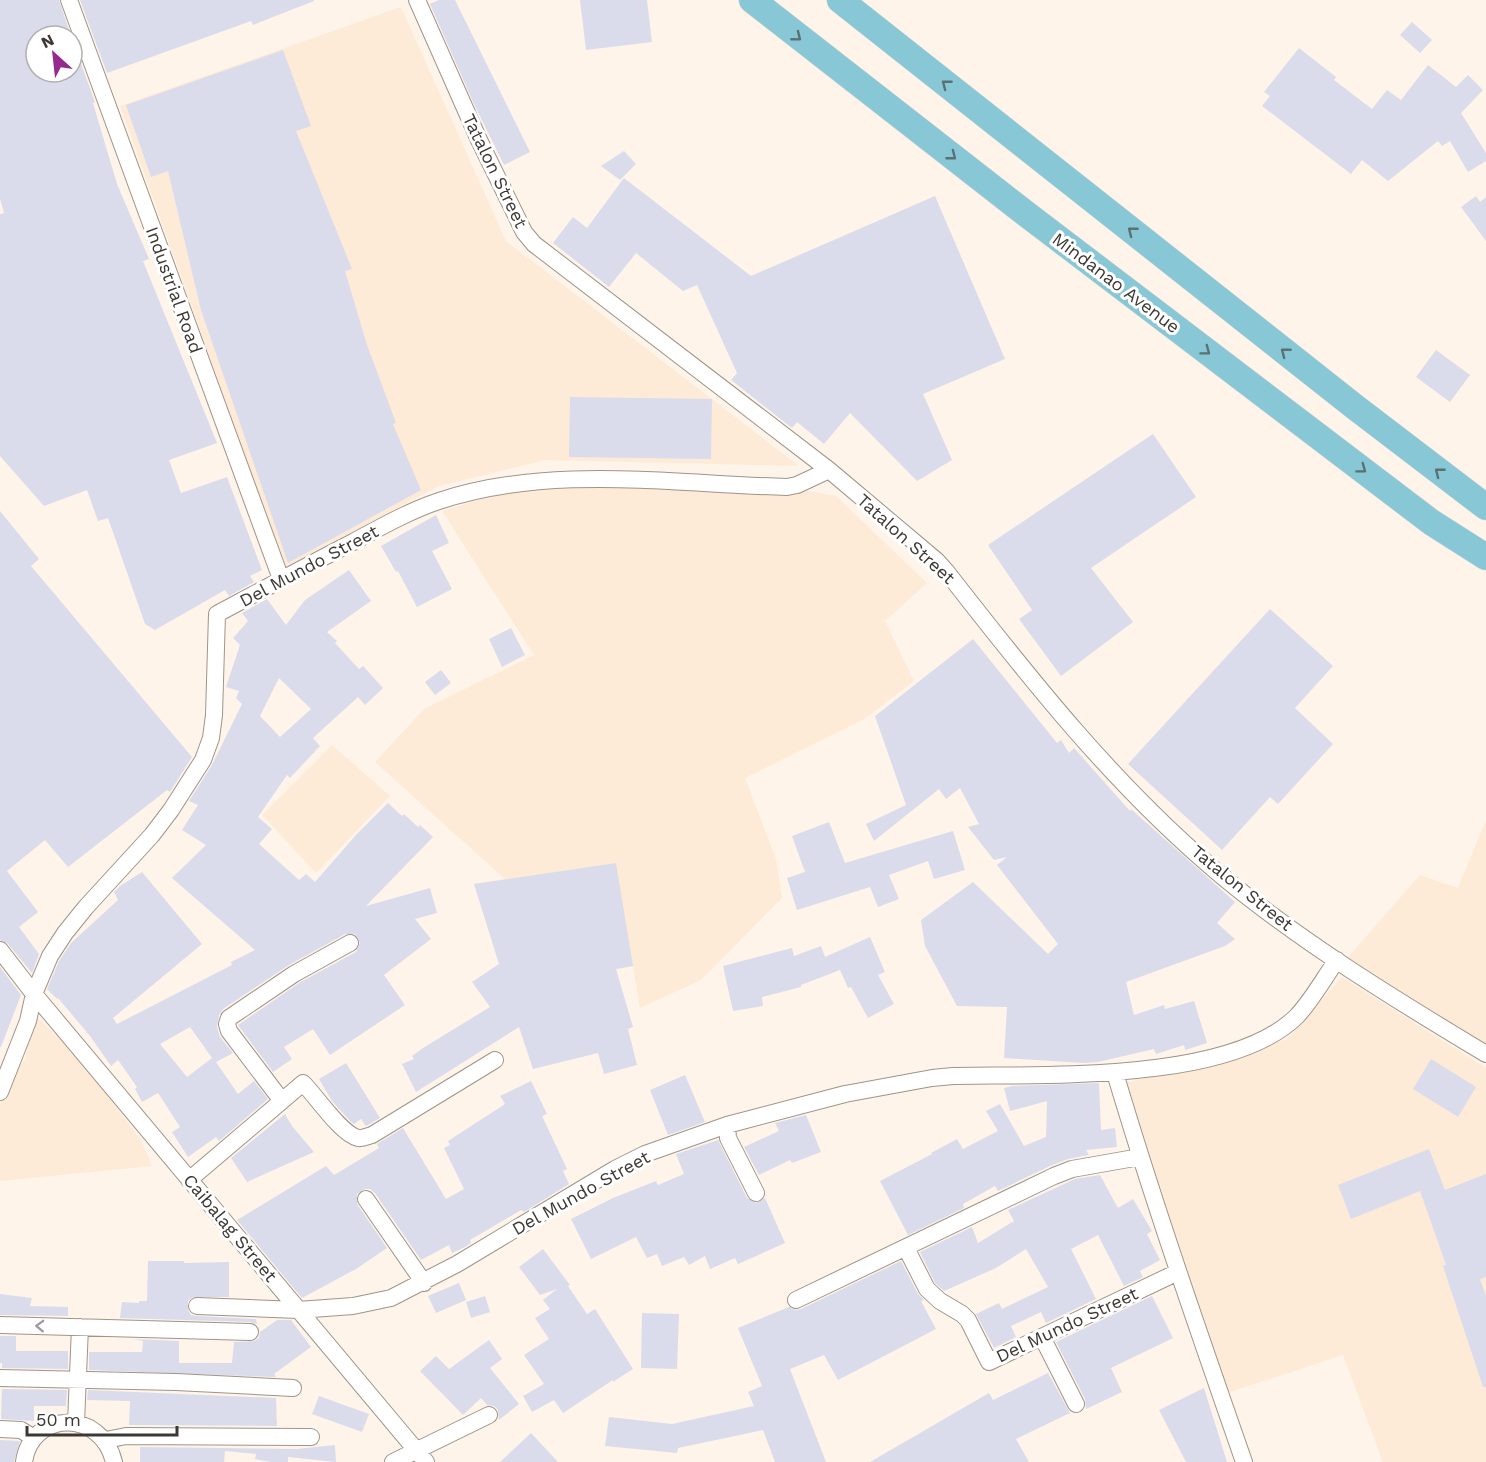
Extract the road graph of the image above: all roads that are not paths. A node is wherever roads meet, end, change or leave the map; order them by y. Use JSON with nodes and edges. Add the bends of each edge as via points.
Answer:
{"nodes":[{"id":1,"x":69,"y":0,"type":"edge"},
{"id":2,"x":417,"y":0,"type":"edge"},
{"id":3,"x":752,"y":0,"type":"edge"},
{"id":4,"x":840,"y":0,"type":"edge"},
{"id":5,"x":829,"y":470,"type":"junction"},
{"id":6,"x":1486,"y":507,"type":"edge"},
{"id":7,"x":1486,"y":557,"type":"edge"},
{"id":8,"x":281,"y":579,"type":"junction"},
{"id":9,"x":350,"y":943,"type":"dead end"},
{"id":10,"x":0,"y":950,"type":"edge"},
{"id":11,"x":1337,"y":960,"type":"junction"},
{"id":12,"x":33,"y":993,"type":"junction"},
{"id":13,"x":1486,"y":1054,"type":"edge"},
{"id":14,"x":495,"y":1060,"type":"dead end"},
{"id":15,"x":1115,"y":1073,"type":"junction"},
{"id":16,"x":2,"y":1082,"type":"edge"},
{"id":17,"x":282,"y":1101,"type":"junction"},
{"id":18,"x":727,"y":1125,"type":"junction"},
{"id":19,"x":1140,"y":1157,"type":"junction"},
{"id":20,"x":189,"y":1180,"type":"junction"},
{"id":21,"x":756,"y":1193,"type":"dead end"},
{"id":22,"x":366,"y":1199,"type":"dead end"},
{"id":23,"x":906,"y":1248,"type":"junction"},
{"id":24,"x":1178,"y":1272,"type":"junction"},
{"id":25,"x":424,"y":1283,"type":"junction"},
{"id":26,"x":796,"y":1300,"type":"dead end"},
{"id":27,"x":197,"y":1306,"type":"dead end"},
{"id":28,"x":298,"y":1310,"type":"junction"},
{"id":29,"x":0,"y":1325,"type":"edge"},
{"id":30,"x":80,"y":1327,"type":"junction"},
{"id":31,"x":250,"y":1332,"type":"dead end"},
{"id":32,"x":1042,"y":1337,"type":"junction"},
{"id":33,"x":0,"y":1378,"type":"edge"},
{"id":34,"x":78,"y":1379,"type":"junction"},
{"id":35,"x":293,"y":1388,"type":"dead end"},
{"id":36,"x":1076,"y":1404,"type":"dead end"},
{"id":37,"x":489,"y":1415,"type":"dead end"},
{"id":38,"x":76,"y":1422,"type":"junction"},
{"id":39,"x":0,"y":1429,"type":"edge"},
{"id":40,"x":311,"y":1437,"type":"dead end"},
{"id":41,"x":34,"y":1438,"type":"junction"},
{"id":42,"x":106,"y":1440,"type":"junction"},
{"id":43,"x":422,"y":1456,"type":"edge"},
{"id":44,"x":24,"y":1462,"type":"edge"},
{"id":45,"x":114,"y":1462,"type":"edge"},
{"id":46,"x":393,"y":1462,"type":"edge"},
{"id":47,"x":1244,"y":1462,"type":"edge"}],
"edges":[{"from":1,"to":8,"type":"street","name":"Industrial Road"},
{"from":2,"to":5,"type":"street","name":"Tatalon Street","via":[[479,140],[524,232],[534,244]]},
{"from":3,"to":7,"type":"main road","name":"Mindanao Avenue","one_way":true,"via":[[1431,522]]},
{"from":6,"to":4,"type":"main road","one_way":true},
{"from":5,"to":8,"type":"street","name":"Del Mundo Street","via":[[787,487],[585,480],[524,483],[464,493],[417,509]]},
{"from":5,"to":11,"type":"street","name":"Tatalon Street","via":[[946,571],[1051,705],[1145,804],[1222,876]]},
{"from":8,"to":12,"type":"street","name":"Del Mundo Street","via":[[217,614],[214,714],[203,760],[152,835],[64,933]]},
{"from":9,"to":17,"type":"street","via":[[294,974],[229,1018],[229,1031]]},
{"from":10,"to":12,"type":"street","name":"Caibalag Street"},
{"from":11,"to":13,"type":"street","name":"Tatalon Street"},
{"from":11,"to":15,"type":"street","name":"Del Mundo Street","via":[[1297,1015],[1264,1039],[1207,1059]]},
{"from":12,"to":16,"type":"street","via":[[28,1021]]},
{"from":12,"to":20,"type":"street","name":"Caibalag Street"},
{"from":14,"to":17,"type":"street","via":[[361,1138],[350,1135],[303,1083]]},
{"from":15,"to":18,"type":"street","name":"Del Mundo Street","via":[[932,1078],[845,1094]]},
{"from":15,"to":19,"type":"street"},
{"from":17,"to":20,"type":"street"},
{"from":18,"to":21,"type":"street","via":[[728,1138]]},
{"from":18,"to":25,"type":"street","name":"Del Mundo Street","via":[[630,1161]]},
{"from":19,"to":23,"type":"street","via":[[1054,1176]]},
{"from":19,"to":24,"type":"street"},
{"from":20,"to":28,"type":"street","name":"Caibalag Street"},
{"from":22,"to":25,"type":"street"},
{"from":23,"to":26,"type":"street"},
{"from":23,"to":32,"type":"street","name":"Del Mundo Street","via":[[927,1288],[968,1320],[989,1362]]},
{"from":24,"to":32,"type":"street","name":"Del Mundo Street"},
{"from":24,"to":47,"type":"street"},
{"from":25,"to":28,"type":"street","name":"Del Mundo Street","via":[[391,1298],[353,1306]]},
{"from":27,"to":28,"type":"street","name":"Del Mundo Street"},
{"from":28,"to":43,"type":"street","name":"Caibalag Street"},
{"from":30,"to":29,"type":"street","one_way":true},
{"from":30,"to":31,"type":"street"},
{"from":30,"to":34,"type":"street"},
{"from":32,"to":36,"type":"street"},
{"from":33,"to":34,"type":"street"},
{"from":34,"to":35,"type":"street"},
{"from":34,"to":38,"type":"street"},
{"from":37,"to":43,"type":"street"},
{"from":38,"to":41,"type":"street","via":[[53,1425]]},
{"from":38,"to":42,"type":"street"},
{"from":39,"to":41,"type":"street","via":[[21,1430]]},
{"from":40,"to":42,"type":"street","via":[[126,1436]]},
{"from":41,"to":44,"type":"street"},
{"from":42,"to":45,"type":"street"},
{"from":43,"to":46,"type":"street"}]}
